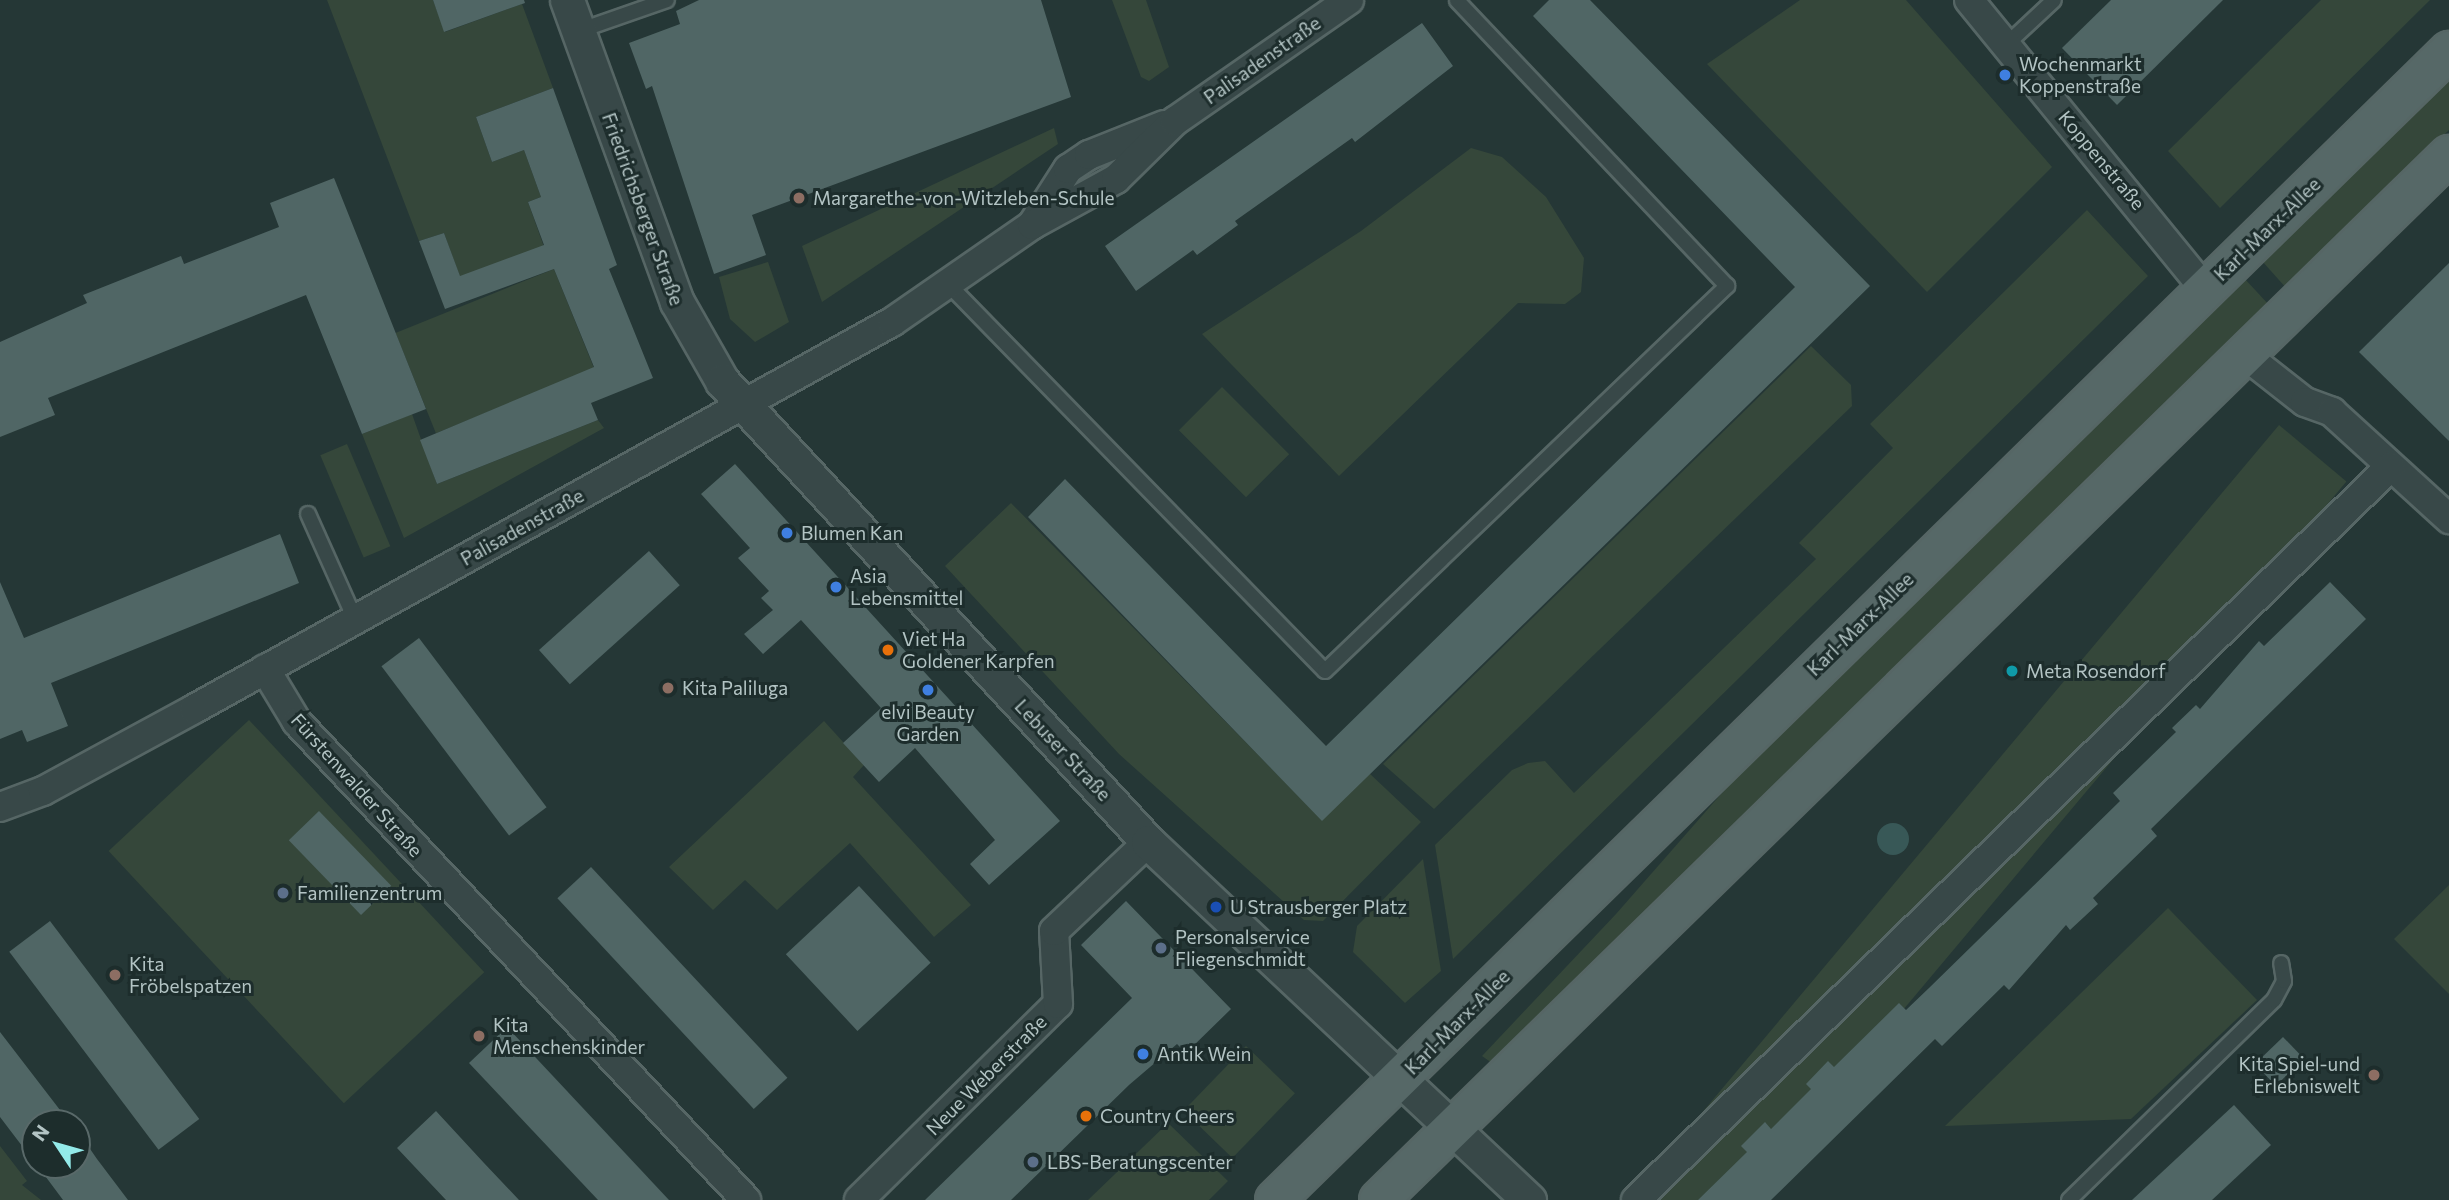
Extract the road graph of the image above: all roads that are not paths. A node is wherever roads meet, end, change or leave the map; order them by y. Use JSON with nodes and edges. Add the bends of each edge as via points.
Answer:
{"nodes":[{"id":1,"x":567,"y":0,"type":"edge"},
{"id":2,"x":667,"y":0,"type":"edge"},
{"id":3,"x":1349,"y":0,"type":"edge"},
{"id":4,"x":1457,"y":0,"type":"edge"},
{"id":5,"x":1969,"y":0,"type":"edge"},
{"id":6,"x":2054,"y":0,"type":"edge"},
{"id":7,"x":578,"y":31,"type":"junction"},
{"id":8,"x":2007,"y":44,"type":"junction"},
{"id":9,"x":2449,"y":51,"type":"edge"},
{"id":10,"x":2449,"y":155,"type":"edge"},
{"id":11,"x":948,"y":284,"type":"junction"},
{"id":12,"x":2206,"y":289,"type":"junction"},
{"id":13,"x":2245,"y":355,"type":"junction"},
{"id":14,"x":744,"y":404,"type":"junction"},
{"id":15,"x":2390,"y":467,"type":"junction"},
{"id":16,"x":308,"y":514,"type":"dead end"},
{"id":17,"x":2449,"y":519,"type":"edge"},
{"id":18,"x":355,"y":620,"type":"junction"},
{"id":19,"x":265,"y":669,"type":"junction"},
{"id":20,"x":0,"y":807,"type":"edge"},
{"id":21,"x":1148,"y":842,"type":"junction"},
{"id":22,"x":2281,"y":963,"type":"dead end"},
{"id":23,"x":1400,"y":1078,"type":"junction"},
{"id":24,"x":1455,"y":1126,"type":"junction"},
{"id":25,"x":746,"y":1200,"type":"edge"},
{"id":26,"x":859,"y":1200,"type":"edge"},
{"id":27,"x":1275,"y":1200,"type":"edge"},
{"id":28,"x":1379,"y":1200,"type":"edge"},
{"id":29,"x":1529,"y":1200,"type":"edge"},
{"id":30,"x":1636,"y":1200,"type":"edge"},
{"id":31,"x":2068,"y":1200,"type":"edge"}],
"edges":[{"from":1,"to":7,"type":"street","name":"Friedrichsberger Straße"},
{"from":2,"to":7,"type":"lane"},
{"from":3,"to":11,"type":"street","name":"Palisadenstraße","via":[[1175,121],[1116,179],[1032,225]]},
{"from":4,"to":11,"type":"lane","via":[[1727,286],[1325,671]]},
{"from":5,"to":8,"type":"street","name":"Koppenstraße"},
{"from":6,"to":8,"type":"lane"},
{"from":7,"to":14,"type":"street","name":"Friedrichsberger Straße","via":[[677,302],[711,366]]},
{"from":8,"to":12,"type":"street","name":"Koppenstraße"},
{"from":9,"to":12,"type":"main road","name":"Karl-Marx-Allee"},
{"from":10,"to":13,"type":"main road"},
{"from":11,"to":14,"type":"street","name":"Palisadenstraße"},
{"from":12,"to":23,"type":"main road","name":"Karl-Marx-Allee"},
{"from":13,"to":15,"type":"street","via":[[2305,402],[2332,412]]},
{"from":13,"to":24,"type":"main road"},
{"from":14,"to":18,"type":"street","name":"Palisadenstraße"},
{"from":14,"to":21,"type":"street","name":"Lebuser Straße"},
{"from":15,"to":17,"type":"street"},
{"from":15,"to":30,"type":"street"},
{"from":16,"to":18,"type":"lane"},
{"from":18,"to":19,"type":"street","name":"Palisadenstraße"},
{"from":19,"to":20,"type":"street","name":"Palisadenstraße","via":[[43,791]]},
{"from":19,"to":25,"type":"street","name":"Fürstenwalder Straße","via":[[298,722]]},
{"from":21,"to":23,"type":"street","name":"Lebuser Straße"},
{"from":21,"to":26,"type":"street","name":"Neue Weberstraße","via":[[1054,930],[1058,1004]]},
{"from":22,"to":31,"type":"lane","via":[[2284,981],[2274,1000]]},
{"from":23,"to":24,"type":"street","name":"Lebuser Straße"},
{"from":23,"to":27,"type":"main road","name":"Karl-Marx-Allee"},
{"from":24,"to":28,"type":"main road"},
{"from":24,"to":29,"type":"street","name":"Lebuser Straße"}]}
